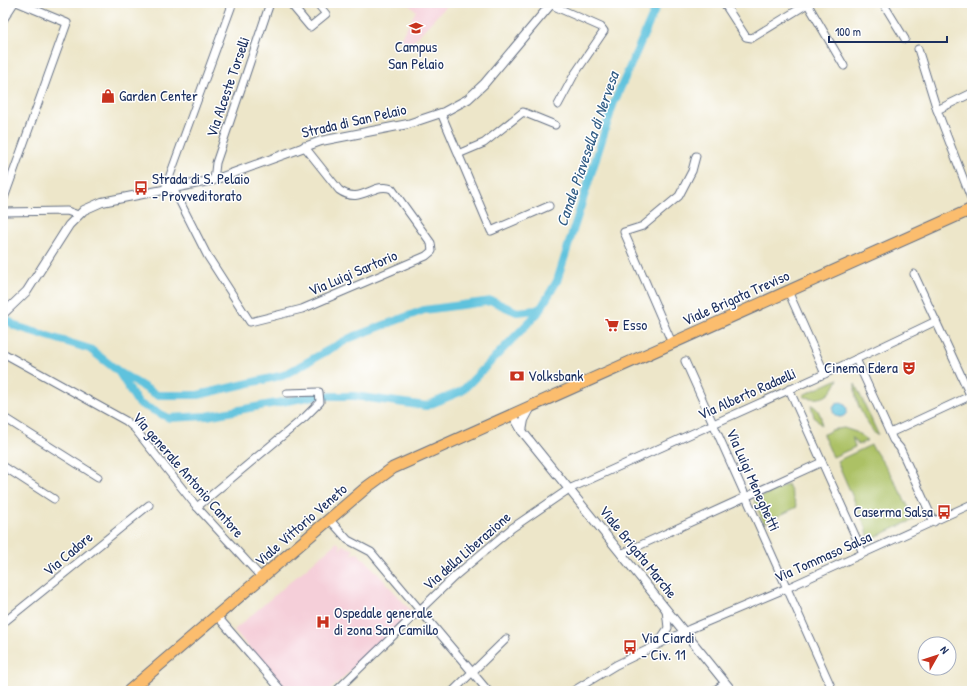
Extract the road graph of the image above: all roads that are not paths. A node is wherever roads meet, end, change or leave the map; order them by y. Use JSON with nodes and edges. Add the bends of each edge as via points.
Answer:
{"nodes":[{"id":1,"x":14,"y":3,"type":"edge"},
{"id":2,"x":20,"y":3,"type":"edge"},
{"id":3,"x":270,"y":3,"type":"edge"},
{"id":4,"x":290,"y":3,"type":"edge"},
{"id":5,"x":317,"y":3,"type":"edge"},
{"id":6,"x":552,"y":3,"type":"edge"},
{"id":7,"x":724,"y":3,"type":"edge"},
{"id":8,"x":807,"y":3,"type":"edge"},
{"id":9,"x":883,"y":3,"type":"edge"},
{"id":10,"x":232,"y":5,"type":"dead end"},
{"id":11,"x":3,"y":20,"type":"edge"},
{"id":12,"x":905,"y":39,"type":"dead end"},
{"id":13,"x":918,"y":49,"type":"dead end"},
{"id":14,"x":844,"y":66,"type":"dead end"},
{"id":15,"x":972,"y":93,"type":"edge"},
{"id":16,"x":558,"y":104,"type":"dead end"},
{"id":17,"x":936,"y":110,"type":"junction"},
{"id":18,"x":441,"y":114,"type":"junction"},
{"id":19,"x":555,"y":125,"type":"dead end"},
{"id":20,"x":304,"y":146,"type":"junction"},
{"id":21,"x":458,"y":154,"type":"junction"},
{"id":22,"x":696,"y":156,"type":"dead end"},
{"id":23,"x":214,"y":180,"type":"junction"},
{"id":24,"x":169,"y":189,"type":"junction"},
{"id":25,"x":3,"y":201,"type":"edge"},
{"id":26,"x":972,"y":201,"type":"edge"},
{"id":27,"x":549,"y":206,"type":"dead end"},
{"id":28,"x":972,"y":209,"type":"edge"},
{"id":29,"x":3,"y":212,"type":"edge"},
{"id":30,"x":78,"y":215,"type":"junction"},
{"id":31,"x":914,"y":274,"type":"dead end"},
{"id":32,"x":788,"y":291,"type":"junction"},
{"id":33,"x":6,"y":312,"type":"edge"},
{"id":34,"x":936,"y":321,"type":"junction"},
{"id":35,"x":672,"y":343,"type":"junction"},
{"id":36,"x":3,"y":353,"type":"edge"},
{"id":37,"x":856,"y":359,"type":"junction"},
{"id":38,"x":685,"y":361,"type":"dead end"},
{"id":39,"x":825,"y":374,"type":"junction"},
{"id":40,"x":789,"y":389,"type":"junction"},
{"id":41,"x":287,"y":393,"type":"dead end"},
{"id":42,"x":972,"y":397,"type":"edge"},
{"id":43,"x":531,"y":407,"type":"junction"},
{"id":44,"x":513,"y":415,"type":"junction"},
{"id":45,"x":3,"y":417,"type":"edge"},
{"id":46,"x":714,"y":423,"type":"junction"},
{"id":47,"x":522,"y":431,"type":"junction"},
{"id":48,"x":890,"y":433,"type":"junction"},
{"id":49,"x":822,"y":462,"type":"junction"},
{"id":50,"x":3,"y":466,"type":"edge"},
{"id":51,"x":98,"y":478,"type":"dead end"},
{"id":52,"x":569,"y":489,"type":"junction"},
{"id":53,"x":746,"y":497,"type":"junction"},
{"id":54,"x":54,"y":499,"type":"dead end"},
{"id":55,"x":972,"y":504,"type":"edge"},
{"id":56,"x":149,"y":505,"type":"dead end"},
{"id":57,"x":197,"y":506,"type":"junction"},
{"id":58,"x":330,"y":520,"type":"junction"},
{"id":59,"x":934,"y":522,"type":"junction"},
{"id":60,"x":863,"y":553,"type":"junction"},
{"id":61,"x":621,"y":554,"type":"junction"},
{"id":62,"x":262,"y":578,"type":"junction"},
{"id":63,"x":787,"y":588,"type":"junction"},
{"id":64,"x":666,"y":610,"type":"junction"},
{"id":65,"x":419,"y":611,"type":"junction"},
{"id":66,"x":217,"y":616,"type":"junction"},
{"id":67,"x":3,"y":623,"type":"edge"},
{"id":68,"x":684,"y":632,"type":"junction"},
{"id":69,"x":506,"y":638,"type":"dead end"},
{"id":70,"x":656,"y":646,"type":"junction"},
{"id":71,"x":471,"y":673,"type":"junction"},
{"id":72,"x":725,"y":683,"type":"junction"},
{"id":73,"x":129,"y":691,"type":"edge"},
{"id":74,"x":282,"y":691,"type":"edge"},
{"id":75,"x":336,"y":691,"type":"edge"},
{"id":76,"x":453,"y":691,"type":"edge"},
{"id":77,"x":488,"y":691,"type":"edge"},
{"id":78,"x":573,"y":691,"type":"edge"},
{"id":79,"x":714,"y":691,"type":"edge"},
{"id":80,"x":732,"y":691,"type":"edge"},
{"id":81,"x":832,"y":691,"type":"edge"}],
"edges":[{"from":1,"to":11,"type":"street"},
{"from":2,"to":25,"type":"street","via":[[67,23]]},
{"from":3,"to":23,"type":"street","name":"Via Alceste Torselli","via":[[216,163]]},
{"from":4,"to":5,"type":"street","via":[[310,27],[326,14]]},
{"from":6,"to":16,"type":"street","name":"Strada di San Pelaio","via":[[601,27],[604,31]]},
{"from":6,"to":18,"type":"street","name":"Strada di San Pelaio","via":[[476,92]]},
{"from":7,"to":8,"type":"street","via":[[746,37],[752,38]]},
{"from":8,"to":14,"type":"street"},
{"from":9,"to":12,"type":"street"},
{"from":10,"to":24,"type":"street"},
{"from":13,"to":17,"type":"street"},
{"from":15,"to":17,"type":"street"},
{"from":17,"to":26,"type":"street"},
{"from":18,"to":20,"type":"street","name":"Strada di San Pelaio","via":[[408,124]]},
{"from":18,"to":21,"type":"street"},
{"from":19,"to":21,"type":"street","via":[[523,112],[484,143]]},
{"from":20,"to":23,"type":"street","name":"Strada di San Pelaio"},
{"from":20,"to":24,"type":"street","name":"Via Luigi Sartorio","via":[[345,194],[352,197],[386,186],[392,189],[431,243],[432,251],[426,256],[302,309],[250,322]]},
{"from":21,"to":27,"type":"street","via":[[491,231]]},
{"from":22,"to":35,"type":"street","via":[[692,171],[679,196],[643,226],[624,232]]},
{"from":23,"to":24,"type":"street","name":"Strada di San Pelaio"},
{"from":24,"to":30,"type":"street","name":"Strada di San Pelaio","via":[[102,202]]},
{"from":28,"to":32,"type":"main road","name":"Viale Brigata Treviso"},
{"from":29,"to":30,"type":"street","via":[[59,211]]},
{"from":30,"to":33,"type":"street","via":[[31,286]]},
{"from":31,"to":34,"type":"street"},
{"from":32,"to":35,"type":"main road","name":"Viale Brigata Treviso"},
{"from":32,"to":39,"type":"street"},
{"from":34,"to":37,"type":"street","name":"Via Alberto Radaelli"},
{"from":34,"to":42,"type":"street"},
{"from":35,"to":43,"type":"main road","name":"Viale Brigata Treviso"},
{"from":36,"to":57,"type":"street","name":"Via generale Antonio Cantore","via":[[126,421]]},
{"from":37,"to":39,"type":"street","name":"Via Alberto Radaelli"},
{"from":37,"to":48,"type":"street"},
{"from":38,"to":46,"type":"street","name":"Via Luigi Meneghetti"},
{"from":39,"to":40,"type":"street","name":"Via Alberto Radaelli"},
{"from":40,"to":46,"type":"street","name":"Via Alberto Radaelli"},
{"from":40,"to":49,"type":"street"},
{"from":41,"to":57,"type":"street","via":[[319,392],[320,402]]},
{"from":42,"to":48,"type":"street"},
{"from":43,"to":44,"type":"main road","name":"Viale Brigata Treviso"},
{"from":43,"to":47,"type":"street"},
{"from":44,"to":47,"type":"street","name":"Viale Brigata Marche"},
{"from":44,"to":58,"type":"main road","name":"Viale Vittorio Veneto","via":[[393,468]]},
{"from":45,"to":51,"type":"street"},
{"from":46,"to":52,"type":"street","name":"Via Alberto Radaelli"},
{"from":46,"to":53,"type":"street","name":"Via Luigi Meneghetti"},
{"from":47,"to":52,"type":"street","name":"Viale Brigata Marche"},
{"from":48,"to":59,"type":"street","via":[[900,448]]},
{"from":49,"to":53,"type":"street"},
{"from":49,"to":60,"type":"street"},
{"from":50,"to":54,"type":"street"},
{"from":52,"to":61,"type":"street","name":"Viale Brigata Marche"},
{"from":52,"to":65,"type":"street","name":"Via della Liberazione","via":[[512,528],[454,576]]},
{"from":53,"to":61,"type":"street"},
{"from":53,"to":63,"type":"street","name":"Via Luigi Meneghetti"},
{"from":55,"to":59,"type":"street","name":"Via Tommaso Salsa"},
{"from":56,"to":67,"type":"street","name":"Via Cadore"},
{"from":57,"to":62,"type":"street","name":"Via generale Antonio Cantore"},
{"from":58,"to":62,"type":"main road","name":"Viale Vittorio Veneto"},
{"from":58,"to":65,"type":"street","via":[[348,540],[371,552]]},
{"from":59,"to":60,"type":"street","name":"Via Tommaso Salsa"},
{"from":60,"to":63,"type":"street","name":"Via Tommaso Salsa"},
{"from":61,"to":64,"type":"street","name":"Viale Brigata Marche"},
{"from":62,"to":66,"type":"main road","name":"Viale Vittorio Veneto"},
{"from":63,"to":68,"type":"street","name":"Via Tommaso Salsa"},
{"from":63,"to":81,"type":"street","name":"Via Luigi Meneghetti"},
{"from":64,"to":68,"type":"street","name":"Viale Brigata Marche"},
{"from":64,"to":70,"type":"street","via":[[668,628]]},
{"from":65,"to":71,"type":"street"},
{"from":65,"to":75,"type":"street","name":"Via della Liberazione"},
{"from":66,"to":73,"type":"main road","name":"Viale Vittorio Veneto"},
{"from":66,"to":74,"type":"street"},
{"from":68,"to":70,"type":"street","name":"Via Tommaso Salsa"},
{"from":68,"to":72,"type":"street","name":"Viale Brigata Marche"},
{"from":69,"to":71,"type":"street"},
{"from":70,"to":78,"type":"street","name":"Via Tommaso Salsa","via":[[616,665]]},
{"from":71,"to":76,"type":"street"},
{"from":71,"to":77,"type":"street"},
{"from":72,"to":79,"type":"street"},
{"from":72,"to":80,"type":"street","name":"Viale Brigata Marche"}]}
